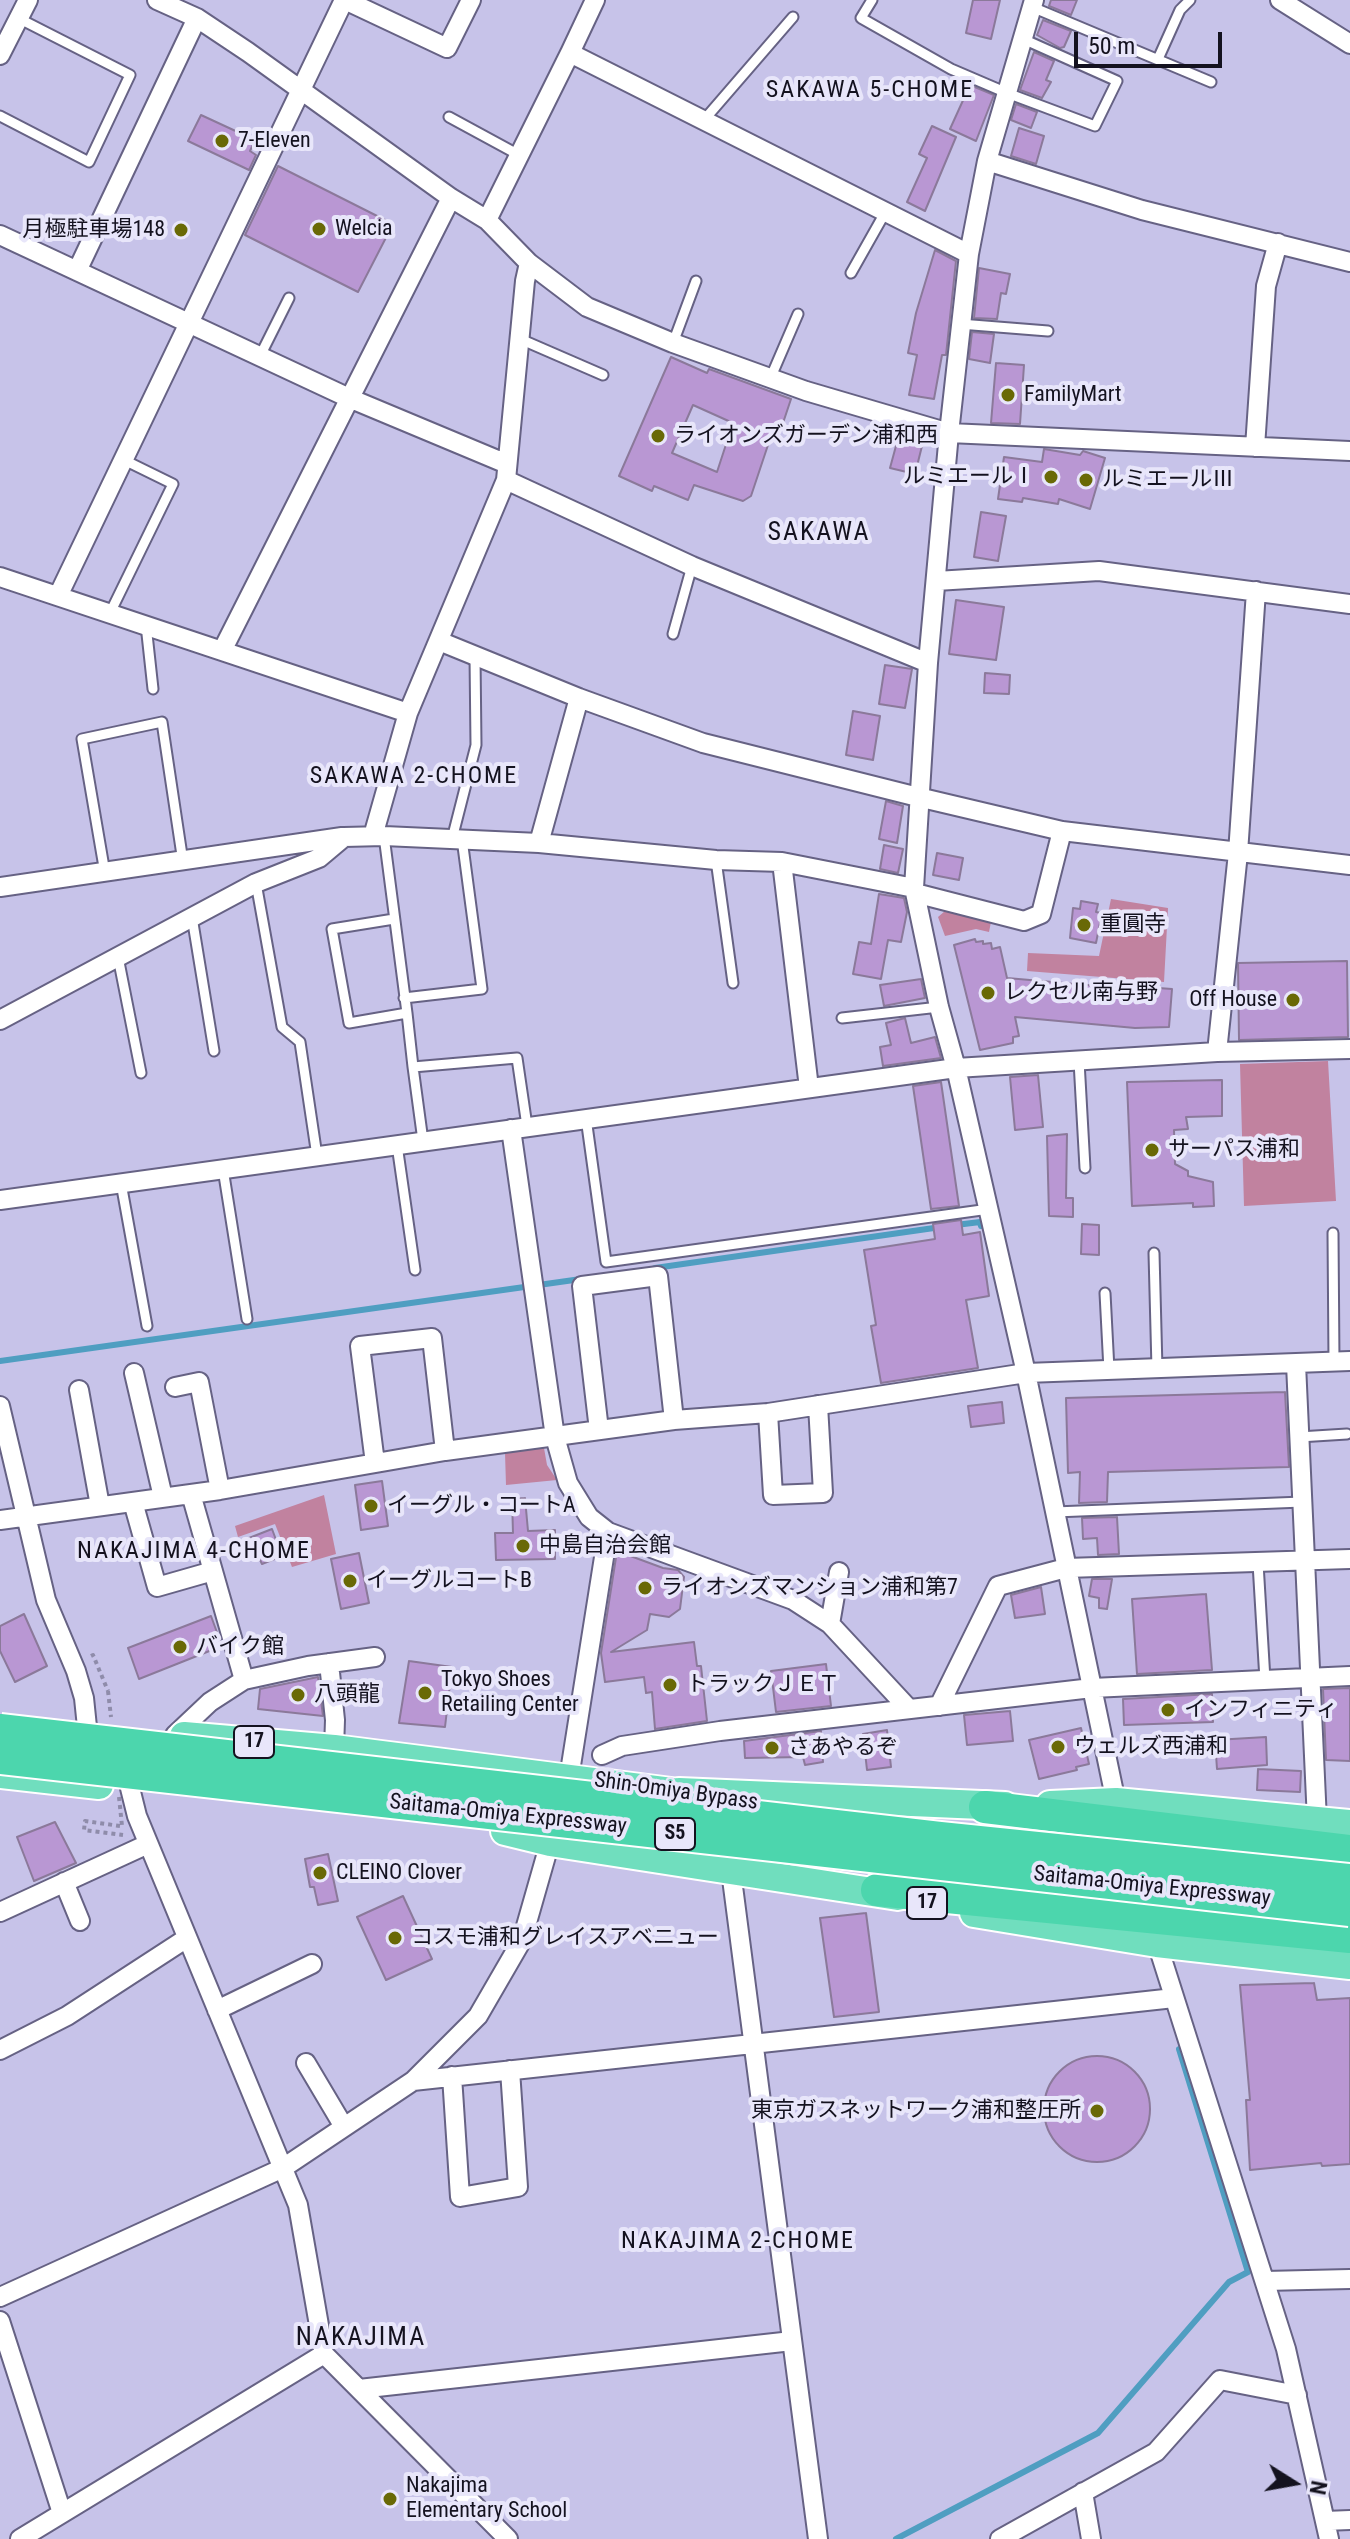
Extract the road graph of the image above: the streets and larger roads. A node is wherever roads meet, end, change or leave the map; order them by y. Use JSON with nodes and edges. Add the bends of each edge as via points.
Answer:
{"nodes":[{"id":1,"x":28,"y":0,"type":"edge"},
{"id":2,"x":157,"y":0,"type":"edge"},
{"id":3,"x":344,"y":0,"type":"edge"},
{"id":4,"x":471,"y":0,"type":"edge"},
{"id":5,"x":595,"y":0,"type":"edge"},
{"id":6,"x":1280,"y":0,"type":"edge"},
{"id":7,"x":1033,"y":4,"type":"edge"},
{"id":8,"x":197,"y":18,"type":"junction"},
{"id":9,"x":1350,"y":44,"type":"edge"},
{"id":10,"x":570,"y":53,"type":"junction"},
{"id":11,"x":0,"y":55,"type":"edge"},
{"id":12,"x":299,"y":90,"type":"junction"},
{"id":13,"x":987,"y":161,"type":"junction"},
{"id":14,"x":451,"y":198,"type":"junction"},
{"id":15,"x":487,"y":220,"type":"junction"},
{"id":16,"x":0,"y":235,"type":"edge"},
{"id":17,"x":1278,"y":243,"type":"junction"},
{"id":18,"x":969,"y":254,"type":"junction"},
{"id":19,"x":1350,"y":262,"type":"edge"},
{"id":20,"x":529,"y":263,"type":"junction"},
{"id":21,"x":77,"y":271,"type":"junction"},
{"id":22,"x":187,"y":322,"type":"junction"},
{"id":23,"x":349,"y":398,"type":"junction"},
{"id":24,"x":949,"y":433,"type":"junction"},
{"id":25,"x":1255,"y":447,"type":"junction"},
{"id":26,"x":1350,"y":451,"type":"edge"},
{"id":27,"x":507,"y":472,"type":"junction"},
{"id":28,"x":0,"y":577,"type":"edge"},
{"id":29,"x":936,"y":581,"type":"junction"},
{"id":30,"x":1256,"y":591,"type":"junction"},
{"id":31,"x":58,"y":596,"type":"junction"},
{"id":32,"x":1350,"y":604,"type":"edge"},
{"id":33,"x":439,"y":641,"type":"junction"},
{"id":34,"x":223,"y":649,"type":"junction"},
{"id":35,"x":928,"y":663,"type":"junction"},
{"id":36,"x":579,"y":698,"type":"junction"},
{"id":37,"x":408,"y":713,"type":"junction"},
{"id":38,"x":918,"y":797,"type":"junction"},
{"id":39,"x":1062,"y":831,"type":"junction"},
{"id":40,"x":378,"y":836,"type":"junction"},
{"id":41,"x":344,"y":837,"type":"junction"},
{"id":42,"x":539,"y":843,"type":"junction"},
{"id":43,"x":1238,"y":853,"type":"junction"},
{"id":44,"x":782,"y":862,"type":"junction"},
{"id":45,"x":1350,"y":865,"type":"edge"},
{"id":46,"x":0,"y":887,"type":"edge"},
{"id":47,"x":914,"y":891,"type":"junction"},
{"id":48,"x":0,"y":1020,"type":"edge"},
{"id":49,"x":1350,"y":1049,"type":"edge"},
{"id":50,"x":1217,"y":1052,"type":"junction"},
{"id":51,"x":956,"y":1068,"type":"junction"},
{"id":52,"x":809,"y":1088,"type":"junction"},
{"id":53,"x":519,"y":1128,"type":"junction"},
{"id":54,"x":0,"y":1200,"type":"edge"},
{"id":55,"x":1342,"y":1362,"type":"edge"},
{"id":56,"x":1296,"y":1364,"type":"junction"},
{"id":57,"x":134,"y":1373,"type":"dead end"},
{"id":58,"x":1026,"y":1373,"type":"junction"},
{"id":59,"x":175,"y":1387,"type":"dead end"},
{"id":60,"x":79,"y":1390,"type":"dead end"},
{"id":61,"x":818,"y":1405,"type":"junction"},
{"id":62,"x":0,"y":1406,"type":"edge"},
{"id":63,"x":768,"y":1413,"type":"junction"},
{"id":64,"x":674,"y":1420,"type":"junction"},
{"id":65,"x":599,"y":1430,"type":"junction"},
{"id":66,"x":555,"y":1437,"type":"junction"},
{"id":67,"x":445,"y":1451,"type":"junction"},
{"id":68,"x":375,"y":1463,"type":"junction"},
{"id":69,"x":220,"y":1490,"type":"junction"},
{"id":70,"x":191,"y":1494,"type":"junction"},
{"id":71,"x":163,"y":1497,"type":"junction"},
{"id":72,"x":133,"y":1502,"type":"junction"},
{"id":73,"x":100,"y":1506,"type":"junction"},
{"id":74,"x":25,"y":1516,"type":"junction"},
{"id":75,"x":0,"y":1520,"type":"edge"},
{"id":76,"x":608,"y":1532,"type":"junction"},
{"id":77,"x":1350,"y":1559,"type":"edge"},
{"id":78,"x":1305,"y":1562,"type":"junction"},
{"id":79,"x":1066,"y":1568,"type":"junction"},
{"id":80,"x":213,"y":1571,"type":"junction"},
{"id":81,"x":839,"y":1572,"type":"dead end"},
{"id":82,"x":830,"y":1624,"type":"junction"},
{"id":83,"x":375,"y":1657,"type":"dead end"},
{"id":84,"x":329,"y":1663,"type":"junction"},
{"id":85,"x":1350,"y":1676,"type":"edge"},
{"id":86,"x":1310,"y":1678,"type":"junction"},
{"id":87,"x":244,"y":1680,"type":"junction"},
{"id":88,"x":1092,"y":1688,"type":"junction"},
{"id":89,"x":939,"y":1706,"type":"junction"},
{"id":90,"x":909,"y":1709,"type":"junction"},
{"id":91,"x":0,"y":1717,"type":"edge"},
{"id":92,"x":87,"y":1727,"type":"junction"},
{"id":93,"x":0,"y":1730,"type":"edge"},
{"id":94,"x":175,"y":1735,"type":"junction"},
{"id":95,"x":334,"y":1749,"type":"junction"},
{"id":96,"x":602,"y":1755,"type":"dead end"},
{"id":97,"x":0,"y":1758,"type":"edge"},
{"id":98,"x":0,"y":1774,"type":"edge"},
{"id":99,"x":569,"y":1778,"type":"junction"},
{"id":100,"x":130,"y":1788,"type":"junction"},
{"id":101,"x":670,"y":1791,"type":"junction"},
{"id":102,"x":985,"y":1807,"type":"joint"},
{"id":103,"x":1125,"y":1814,"type":"junction"},
{"id":104,"x":1317,"y":1821,"type":"junction"},
{"id":105,"x":1350,"y":1824,"type":"edge"},
{"id":106,"x":505,"y":1831,"type":"junction"},
{"id":107,"x":550,"y":1842,"type":"junction"},
{"id":108,"x":148,"y":1844,"type":"junction"},
{"id":109,"x":1350,"y":1851,"type":"edge"},
{"id":110,"x":731,"y":1871,"type":"junction"},
{"id":111,"x":64,"y":1882,"type":"junction"},
{"id":112,"x":1350,"y":1883,"type":"edge"},
{"id":113,"x":877,"y":1890,"type":"junction"},
{"id":114,"x":1350,"y":1908,"type":"edge"},
{"id":115,"x":0,"y":1912,"type":"edge"},
{"id":116,"x":80,"y":1921,"type":"dead end"},
{"id":117,"x":1350,"y":1937,"type":"edge"},
{"id":118,"x":187,"y":1938,"type":"junction"},
{"id":119,"x":1157,"y":1943,"type":"junction"},
{"id":120,"x":312,"y":1964,"type":"dead end"},
{"id":121,"x":1350,"y":1965,"type":"edge"},
{"id":122,"x":1174,"y":1998,"type":"junction"},
{"id":123,"x":217,"y":2010,"type":"junction"},
{"id":124,"x":753,"y":2044,"type":"junction"},
{"id":125,"x":0,"y":2050,"type":"edge"},
{"id":126,"x":306,"y":2063,"type":"dead end"},
{"id":127,"x":510,"y":2070,"type":"junction"},
{"id":128,"x":452,"y":2076,"type":"junction"},
{"id":129,"x":413,"y":2081,"type":"junction"},
{"id":130,"x":344,"y":2127,"type":"junction"},
{"id":131,"x":283,"y":2168,"type":"junction"},
{"id":132,"x":1350,"y":2279,"type":"edge"},
{"id":133,"x":1265,"y":2281,"type":"junction"},
{"id":134,"x":0,"y":2297,"type":"edge"},
{"id":135,"x":0,"y":2321,"type":"edge"},
{"id":136,"x":792,"y":2341,"type":"junction"},
{"id":137,"x":324,"y":2354,"type":"junction"},
{"id":138,"x":359,"y":2389,"type":"junction"},
{"id":139,"x":1297,"y":2395,"type":"junction"},
{"id":140,"x":1083,"y":2492,"type":"junction"},
{"id":141,"x":62,"y":2513,"type":"junction"},
{"id":142,"x":1350,"y":2520,"type":"edge"},
{"id":143,"x":1327,"y":2530,"type":"edge"},
{"id":144,"x":20,"y":2539,"type":"edge"},
{"id":145,"x":508,"y":2539,"type":"edge"},
{"id":146,"x":818,"y":2539,"type":"edge"},
{"id":147,"x":1000,"y":2539,"type":"edge"},
{"id":148,"x":1091,"y":2539,"type":"edge"}],
"edges":[{"from":1,"to":11,"type":"street"},
{"from":2,"to":8,"type":"street"},
{"from":3,"to":4,"type":"street","via":[[447,48]]},
{"from":3,"to":12,"type":"street"},
{"from":5,"to":10,"type":"street"},
{"from":6,"to":9,"type":"street"},
{"from":7,"to":13,"type":"street"},
{"from":8,"to":12,"type":"street"},
{"from":8,"to":21,"type":"street"},
{"from":10,"to":15,"type":"street"},
{"from":10,"to":18,"type":"street"},
{"from":12,"to":14,"type":"street"},
{"from":12,"to":22,"type":"street"},
{"from":13,"to":17,"type":"street","via":[[1142,210]]},
{"from":13,"to":18,"type":"street"},
{"from":14,"to":15,"type":"street"},
{"from":14,"to":23,"type":"street"},
{"from":15,"to":20,"type":"street"},
{"from":16,"to":21,"type":"street"},
{"from":17,"to":19,"type":"street"},
{"from":17,"to":25,"type":"street","via":[[1266,286]]},
{"from":18,"to":24,"type":"street"},
{"from":20,"to":24,"type":"street","via":[[587,307],[673,343],[770,379]]},
{"from":20,"to":27,"type":"street"},
{"from":21,"to":22,"type":"street"},
{"from":22,"to":23,"type":"street"},
{"from":22,"to":31,"type":"street"},
{"from":23,"to":27,"type":"street"},
{"from":23,"to":34,"type":"street"},
{"from":24,"to":25,"type":"street"},
{"from":24,"to":29,"type":"street"},
{"from":25,"to":26,"type":"street"},
{"from":27,"to":33,"type":"street"},
{"from":27,"to":35,"type":"street","via":[[692,566]]},
{"from":28,"to":31,"type":"street"},
{"from":29,"to":30,"type":"street","via":[[1099,571]]},
{"from":29,"to":35,"type":"street"},
{"from":30,"to":32,"type":"street"},
{"from":30,"to":43,"type":"street"},
{"from":31,"to":34,"type":"street"},
{"from":33,"to":36,"type":"street"},
{"from":33,"to":37,"type":"street"},
{"from":34,"to":37,"type":"street"},
{"from":35,"to":38,"type":"street"},
{"from":36,"to":38,"type":"street","via":[[703,743]]},
{"from":36,"to":42,"type":"street"},
{"from":37,"to":40,"type":"street"},
{"from":38,"to":39,"type":"street"},
{"from":38,"to":47,"type":"street"},
{"from":39,"to":43,"type":"street"},
{"from":39,"to":47,"type":"street","via":[[1041,914],[1024,921]]},
{"from":40,"to":41,"type":"street"},
{"from":40,"to":42,"type":"street"},
{"from":41,"to":46,"type":"street"},
{"from":41,"to":48,"type":"street","via":[[319,858],[256,883]]},
{"from":42,"to":44,"type":"street"},
{"from":43,"to":45,"type":"street"},
{"from":43,"to":50,"type":"street"},
{"from":44,"to":47,"type":"street"},
{"from":44,"to":52,"type":"street"},
{"from":47,"to":51,"type":"street"},
{"from":49,"to":50,"type":"street"},
{"from":50,"to":51,"type":"street"},
{"from":51,"to":52,"type":"street"},
{"from":51,"to":58,"type":"street"},
{"from":52,"to":53,"type":"street"},
{"from":53,"to":54,"type":"street"},
{"from":53,"to":66,"type":"street"},
{"from":55,"to":56,"type":"street"},
{"from":56,"to":58,"type":"street"},
{"from":56,"to":78,"type":"street"},
{"from":57,"to":71,"type":"street"},
{"from":58,"to":61,"type":"street"},
{"from":58,"to":79,"type":"street"},
{"from":59,"to":69,"type":"street","via":[[199,1382]]},
{"from":60,"to":73,"type":"street"},
{"from":61,"to":63,"type":"street"},
{"from":61,"to":63,"type":"street","via":[[823,1493],[773,1495]]},
{"from":62,"to":74,"type":"street"},
{"from":63,"to":64,"type":"street"},
{"from":64,"to":65,"type":"street"},
{"from":64,"to":65,"type":"street","via":[[658,1276],[612,1282],[582,1286]]},
{"from":65,"to":66,"type":"street"},
{"from":66,"to":67,"type":"street"},
{"from":66,"to":76,"type":"street","via":[[568,1483],[589,1517]]},
{"from":67,"to":68,"type":"street"},
{"from":67,"to":68,"type":"street","via":[[432,1338],[360,1346]]},
{"from":68,"to":69,"type":"street"},
{"from":69,"to":70,"type":"street"},
{"from":70,"to":71,"type":"street"},
{"from":70,"to":80,"type":"street"},
{"from":71,"to":72,"type":"street"},
{"from":72,"to":73,"type":"street"},
{"from":72,"to":80,"type":"street","via":[[157,1587]]},
{"from":73,"to":74,"type":"street"},
{"from":74,"to":75,"type":"street"},
{"from":74,"to":92,"type":"street","via":[[46,1600],[84,1698]]},
{"from":76,"to":82,"type":"street","via":[[793,1600]]},
{"from":76,"to":99,"type":"street"},
{"from":77,"to":78,"type":"street"},
{"from":78,"to":79,"type":"street"},
{"from":78,"to":86,"type":"street"},
{"from":79,"to":88,"type":"street"},
{"from":79,"to":89,"type":"street","via":[[998,1586]]},
{"from":80,"to":87,"type":"street"},
{"from":81,"to":82,"type":"street"},
{"from":82,"to":90,"type":"street"},
{"from":83,"to":84,"type":"street"},
{"from":84,"to":87,"type":"street"},
{"from":84,"to":95,"type":"street"},
{"from":85,"to":86,"type":"street"},
{"from":86,"to":88,"type":"street"},
{"from":86,"to":104,"type":"street"},
{"from":87,"to":94,"type":"street"},
{"from":88,"to":89,"type":"street"},
{"from":88,"to":103,"type":"street"},
{"from":89,"to":90,"type":"street"},
{"from":90,"to":96,"type":"street","via":[[622,1746]]},
{"from":91,"to":92,"type":"highway","name":"Shin-Omiya Bypass","number":"17"},
{"from":92,"to":94,"type":"highway","name":"Shin-Omiya Bypass","number":"17"},
{"from":93,"to":112,"type":"highway","name":"Saitama-Omiya Expressway","number":"S5","bridge":true},
{"from":94,"to":95,"type":"highway","name":"Shin-Omiya Bypass","number":"17"},
{"from":95,"to":99,"type":"highway","name":"Shin-Omiya Bypass","number":"17"},
{"from":97,"to":114,"type":"highway","name":"Saitama-Omiya Expressway","number":"S5","bridge":true},
{"from":98,"to":100,"type":"highway","number":"17"},
{"from":99,"to":101,"type":"highway","name":"Shin-Omiya Bypass","number":"17"},
{"from":100,"to":106,"type":"highway","number":"17"},
{"from":100,"to":108,"type":"street"},
{"from":101,"to":102,"type":"highway","number":"17"},
{"from":101,"to":112,"type":"highway","name":"Shin-Omiya Bypass","number":"17"},
{"from":102,"to":103,"type":"highway"},
{"from":103,"to":104,"type":"highway"},
{"from":103,"to":109,"type":"highway"},
{"from":104,"to":105,"type":"highway"},
{"from":106,"to":107,"type":"highway","number":"17"},
{"from":106,"to":114,"type":"highway","number":"17"},
{"from":107,"to":110,"type":"highway","number":"17"},
{"from":107,"to":129,"type":"street","via":[[522,1940],[478,2016]]},
{"from":108,"to":111,"type":"street"},
{"from":108,"to":118,"type":"street"},
{"from":110,"to":113,"type":"highway","number":"17"},
{"from":110,"to":124,"type":"street"},
{"from":111,"to":115,"type":"street"},
{"from":111,"to":116,"type":"street"},
{"from":113,"to":117,"type":"highway"},
{"from":113,"to":119,"type":"highway","number":"17","via":[[963,1912]]},
{"from":118,"to":123,"type":"street"},
{"from":118,"to":125,"type":"street","via":[[67,2016]]},
{"from":119,"to":121,"type":"highway","number":"17"},
{"from":119,"to":122,"type":"street"},
{"from":120,"to":123,"type":"street"},
{"from":122,"to":124,"type":"street"},
{"from":122,"to":133,"type":"street"},
{"from":123,"to":131,"type":"street"},
{"from":124,"to":127,"type":"street"},
{"from":124,"to":136,"type":"street"},
{"from":126,"to":130,"type":"street"},
{"from":127,"to":128,"type":"street"},
{"from":127,"to":128,"type":"street","via":[[518,2187],[460,2197]]},
{"from":128,"to":129,"type":"street"},
{"from":129,"to":130,"type":"street"},
{"from":130,"to":131,"type":"street"},
{"from":131,"to":134,"type":"street"},
{"from":131,"to":137,"type":"street","via":[[298,2205]]},
{"from":132,"to":133,"type":"street"},
{"from":133,"to":139,"type":"street"},
{"from":135,"to":141,"type":"street"},
{"from":136,"to":138,"type":"street"},
{"from":136,"to":146,"type":"street"},
{"from":137,"to":138,"type":"street"},
{"from":137,"to":141,"type":"street"},
{"from":138,"to":145,"type":"street"},
{"from":139,"to":140,"type":"street","via":[[1220,2380],[1156,2452]]},
{"from":139,"to":143,"type":"street"},
{"from":140,"to":147,"type":"street"},
{"from":140,"to":148,"type":"street"},
{"from":141,"to":144,"type":"street"},
{"from":142,"to":143,"type":"street"}]}
